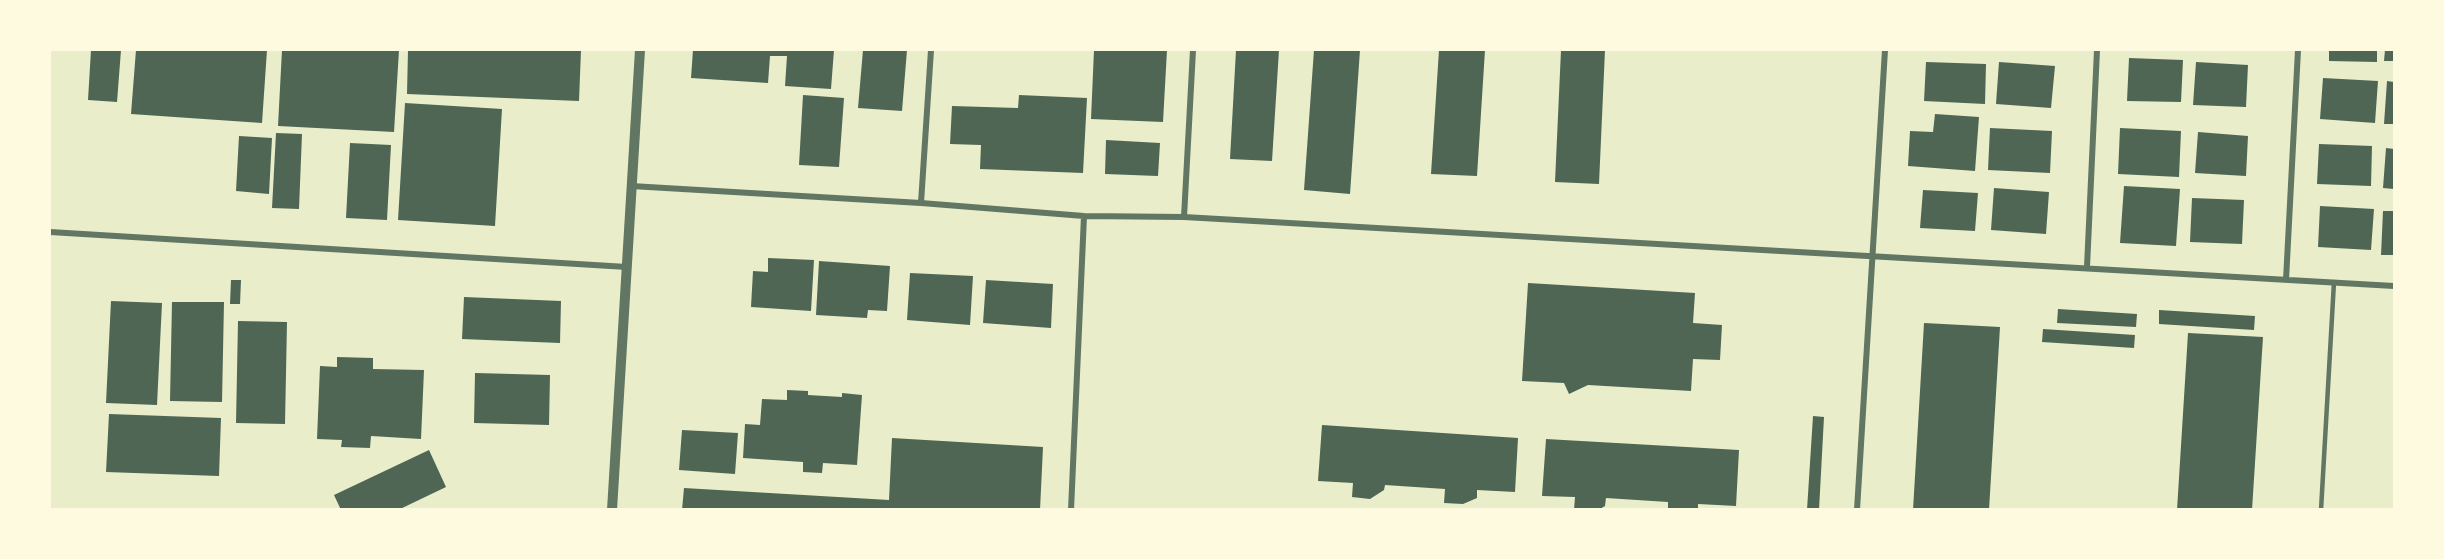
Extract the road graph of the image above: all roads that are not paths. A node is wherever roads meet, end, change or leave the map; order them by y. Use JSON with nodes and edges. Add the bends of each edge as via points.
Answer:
{"nodes":[{"id":1,"x":640,"y":50,"type":"edge"},
{"id":2,"x":931,"y":50,"type":"edge"},
{"id":3,"x":1193,"y":50,"type":"edge"},
{"id":4,"x":1885,"y":50,"type":"edge"},
{"id":5,"x":2097,"y":50,"type":"edge"},
{"id":6,"x":2298,"y":50,"type":"edge"},
{"id":7,"x":632,"y":186,"type":"junction"},
{"id":8,"x":921,"y":203,"type":"junction"},
{"id":9,"x":1084,"y":216,"type":"junction"},
{"id":10,"x":1184,"y":217,"type":"junction"},
{"id":11,"x":50,"y":232,"type":"edge"},
{"id":12,"x":1872,"y":255,"type":"junction"},
{"id":13,"x":627,"y":267,"type":"junction"},
{"id":14,"x":2087,"y":267,"type":"junction"},
{"id":15,"x":2286,"y":280,"type":"junction"},
{"id":16,"x":2334,"y":282,"type":"junction"},
{"id":17,"x":2394,"y":286,"type":"edge"},
{"id":18,"x":612,"y":510,"type":"edge"},
{"id":19,"x":1071,"y":510,"type":"edge"},
{"id":20,"x":1857,"y":510,"type":"edge"},
{"id":21,"x":2320,"y":510,"type":"edge"}],
"edges":[{"from":1,"to":7,"type":"street"},
{"from":2,"to":8,"type":"street"},
{"from":3,"to":10,"type":"street"},
{"from":4,"to":12,"type":"street"},
{"from":5,"to":14,"type":"street"},
{"from":6,"to":15,"type":"street"},
{"from":7,"to":8,"type":"street"},
{"from":7,"to":13,"type":"street"},
{"from":8,"to":9,"type":"street"},
{"from":9,"to":10,"type":"street"},
{"from":9,"to":19,"type":"street"},
{"from":10,"to":12,"type":"street"},
{"from":11,"to":13,"type":"street"},
{"from":12,"to":14,"type":"street"},
{"from":12,"to":20,"type":"street"},
{"from":13,"to":18,"type":"street"},
{"from":14,"to":15,"type":"street"},
{"from":15,"to":16,"type":"street"},
{"from":16,"to":17,"type":"street"},
{"from":16,"to":21,"type":"lane"}]}
